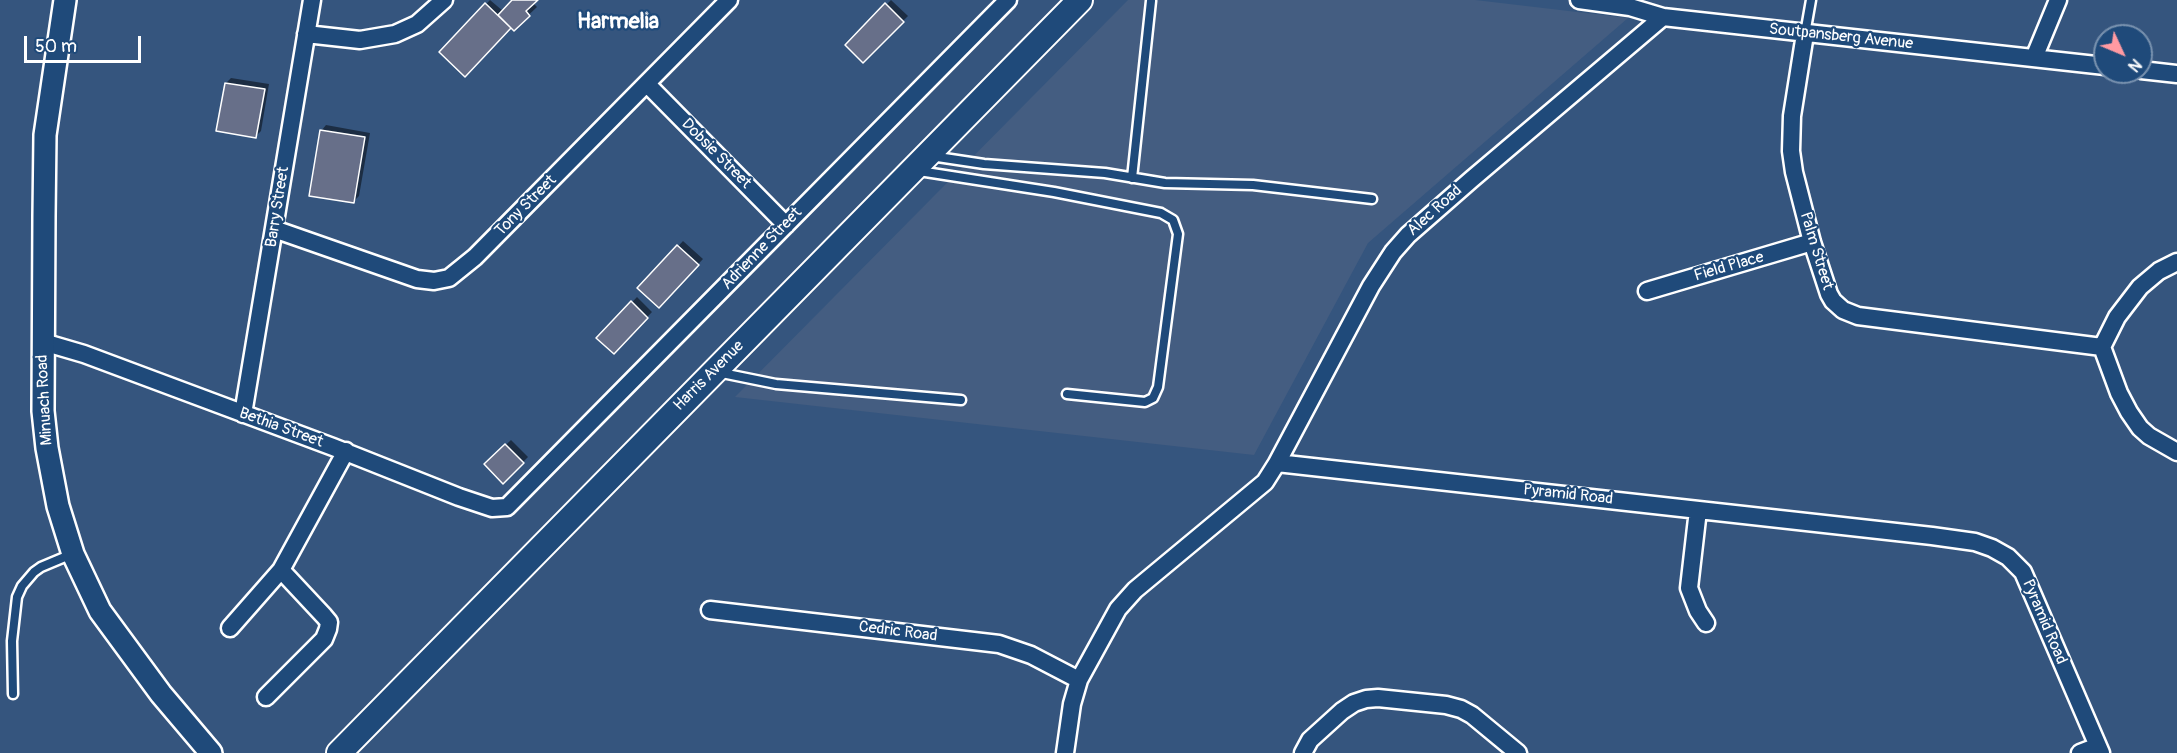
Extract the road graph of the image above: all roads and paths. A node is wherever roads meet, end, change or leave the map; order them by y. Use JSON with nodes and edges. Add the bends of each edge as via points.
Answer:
{"nodes":[{"id":1,"x":65,"y":0,"type":"edge"},
{"id":2,"x":312,"y":0,"type":"edge"},
{"id":3,"x":444,"y":0,"type":"edge"},
{"id":4,"x":729,"y":0,"type":"edge"},
{"id":5,"x":1008,"y":0,"type":"edge"},
{"id":6,"x":1080,"y":0,"type":"edge"},
{"id":7,"x":1579,"y":0,"type":"edge"},
{"id":8,"x":1811,"y":0,"type":"edge"},
{"id":9,"x":2058,"y":0,"type":"edge"},
{"id":10,"x":1151,"y":2,"type":"dead end"},
{"id":11,"x":1663,"y":17,"type":"junction"},
{"id":12,"x":306,"y":34,"type":"junction"},
{"id":13,"x":1805,"y":34,"type":"junction"},
{"id":14,"x":2034,"y":58,"type":"junction"},
{"id":15,"x":2093,"y":65,"type":"edge"},
{"id":16,"x":2153,"y":71,"type":"edge"},
{"id":17,"x":2177,"y":74,"type":"edge"},
{"id":18,"x":647,"y":84,"type":"junction"},
{"id":19,"x":920,"y":162,"type":"junction"},
{"id":20,"x":1132,"y":178,"type":"junction"},
{"id":21,"x":1372,"y":199,"type":"dead end"},
{"id":22,"x":786,"y":225,"type":"junction"},
{"id":23,"x":274,"y":229,"type":"junction"},
{"id":24,"x":1812,"y":242,"type":"junction"},
{"id":25,"x":2177,"y":262,"type":"edge"},
{"id":26,"x":1647,"y":291,"type":"dead end"},
{"id":27,"x":43,"y":342,"type":"junction"},
{"id":28,"x":2102,"y":346,"type":"junction"},
{"id":29,"x":714,"y":371,"type":"junction"},
{"id":30,"x":1067,"y":394,"type":"dead end"},
{"id":31,"x":961,"y":400,"type":"dead end"},
{"id":32,"x":243,"y":414,"type":"junction"},
{"id":33,"x":346,"y":452,"type":"junction"},
{"id":34,"x":2177,"y":452,"type":"edge"},
{"id":35,"x":1277,"y":463,"type":"junction"},
{"id":36,"x":517,"y":498,"type":"joint"},
{"id":37,"x":1698,"y":510,"type":"junction"},
{"id":38,"x":72,"y":554,"type":"junction"},
{"id":39,"x":281,"y":570,"type":"junction"},
{"id":40,"x":710,"y":610,"type":"dead end"},
{"id":41,"x":1706,"y":623,"type":"dead end"},
{"id":42,"x":230,"y":628,"type":"dead end"},
{"id":43,"x":1079,"y":680,"type":"junction"},
{"id":44,"x":13,"y":694,"type":"dead end"},
{"id":45,"x":266,"y":697,"type":"dead end"},
{"id":46,"x":2099,"y":749,"type":"edge"},
{"id":47,"x":211,"y":753,"type":"edge"},
{"id":48,"x":339,"y":753,"type":"edge"},
{"id":49,"x":1065,"y":753,"type":"edge"},
{"id":50,"x":1303,"y":753,"type":"edge"},
{"id":51,"x":1518,"y":753,"type":"edge"},
{"id":52,"x":2080,"y":753,"type":"edge"}],
"edges":[{"from":1,"to":27,"type":"street","name":"Minuach Road","via":[[45,135]]},
{"from":2,"to":12,"type":"street","name":"Barry Street"},
{"from":3,"to":12,"type":"street","via":[[417,24],[395,34],[360,40]]},
{"from":4,"to":18,"type":"street","name":"Tony Street"},
{"from":5,"to":22,"type":"street","name":"Adrienne Street"},
{"from":6,"to":19,"type":"main road","name":"Harris Avenue"},
{"from":7,"to":11,"type":"street","name":"Soutpansberg Avenue","via":[[1630,7]]},
{"from":8,"to":13,"type":"lane"},
{"from":9,"to":14,"type":"street"},
{"from":10,"to":20,"type":"lane"},
{"from":11,"to":13,"type":"street","name":"Soutpansberg Avenue"},
{"from":11,"to":35,"type":"street","name":"Alec Road","via":[[1472,179],[1393,252]]},
{"from":12,"to":23,"type":"street","name":"Barry Street"},
{"from":13,"to":14,"type":"street","name":"Soutpansberg Avenue"},
{"from":13,"to":24,"type":"street","name":"Palm Street","via":[[1792,116],[1791,151]]},
{"from":14,"to":15,"type":"street","name":"Soutpansberg Avenue"},
{"from":16,"to":17,"type":"street"},
{"from":18,"to":22,"type":"street","name":"Dobsie Street"},
{"from":18,"to":23,"type":"street","name":"Tony Street","via":[[475,257],[449,278],[417,279]]},
{"from":19,"to":20,"type":"lane"},
{"from":19,"to":29,"type":"main road","name":"Harris Avenue"},
{"from":19,"to":30,"type":"lane","via":[[1140,208],[1173,220],[1178,234],[1158,387],[1153,398],[1145,402]]},
{"from":20,"to":21,"type":"lane","via":[[1165,183],[1253,185]]},
{"from":22,"to":36,"type":"street","name":"Adrienne Street"},
{"from":23,"to":32,"type":"street","name":"Barry Street"},
{"from":24,"to":26,"type":"street","name":"Field Place"},
{"from":24,"to":28,"type":"street","name":"Palm Street","via":[[1829,294],[1851,314]]},
{"from":25,"to":28,"type":"street","via":[[2140,286]]},
{"from":27,"to":32,"type":"street","name":"Bethia Street"},
{"from":27,"to":38,"type":"street","name":"Minuach Road","via":[[47,448]]},
{"from":28,"to":34,"type":"street","via":[[2128,412],[2140,428]]},
{"from":29,"to":31,"type":"lane","via":[[776,384]]},
{"from":29,"to":48,"type":"main road","name":"Harris Avenue"},
{"from":32,"to":33,"type":"street","name":"Bethia Street"},
{"from":33,"to":36,"type":"street","name":"Bethia Street","via":[[492,508],[507,507]]},
{"from":33,"to":39,"type":"street"},
{"from":35,"to":37,"type":"street","name":"Pyramid Road"},
{"from":35,"to":43,"type":"street","via":[[1265,482],[1127,598]]},
{"from":37,"to":41,"type":"street","via":[[1689,588]]},
{"from":37,"to":46,"type":"street","name":"Pyramid Road","via":[[1932,536],[1975,542],[2001,552],[2023,572]]},
{"from":38,"to":44,"type":"lane","via":[[34,572],[17,597],[12,641]]},
{"from":38,"to":47,"type":"street","name":"Minuach Road","via":[[100,611],[161,694]]},
{"from":39,"to":42,"type":"street"},
{"from":39,"to":45,"type":"street","via":[[329,625],[324,639]]},
{"from":40,"to":43,"type":"street","name":"Cedric Road","via":[[999,644],[1031,655]]},
{"from":43,"to":49,"type":"street"},
{"from":46,"to":52,"type":"street"},
{"from":50,"to":51,"type":"street","via":[[1310,740],[1342,711],[1366,699],[1378,698],[1461,709]]}]}
